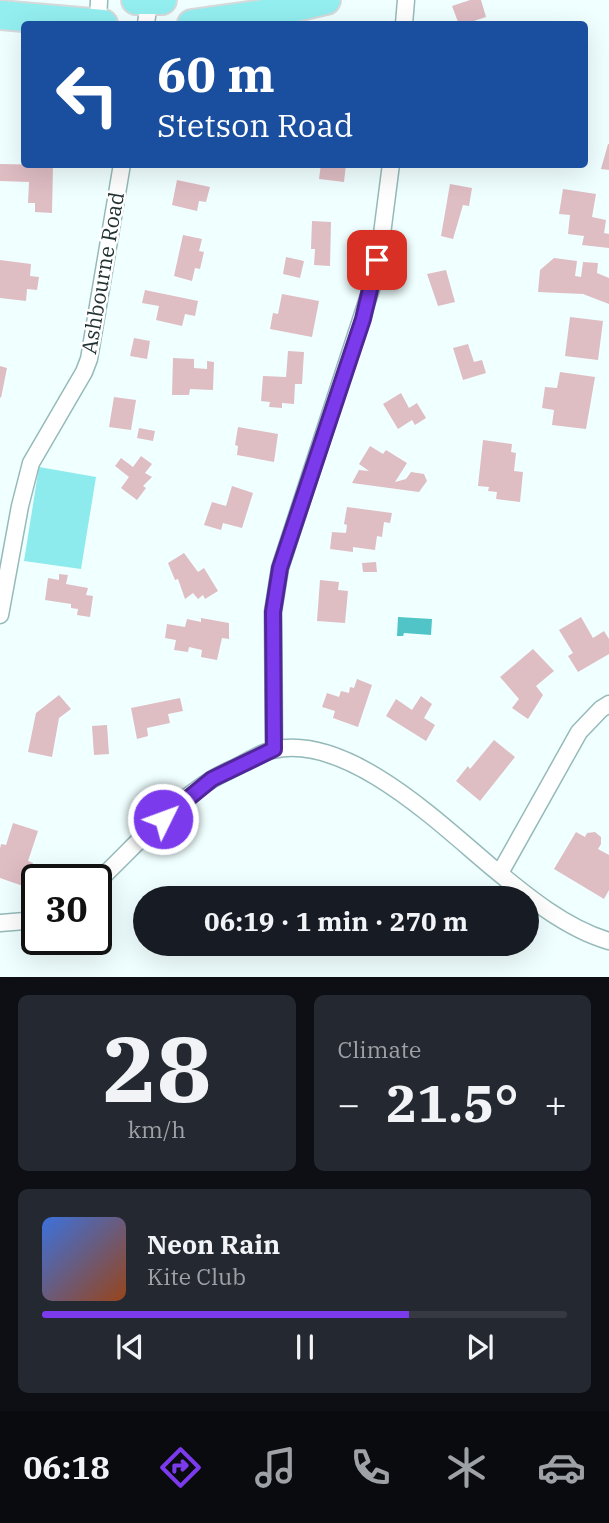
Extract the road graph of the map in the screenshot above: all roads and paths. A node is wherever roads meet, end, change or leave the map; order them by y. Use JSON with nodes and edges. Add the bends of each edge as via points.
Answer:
{"nodes":[{"id":1,"x":99,"y":0,"type":"edge"},
{"id":2,"x":136,"y":0,"type":"edge"},
{"id":3,"x":162,"y":0,"type":"edge"},
{"id":4,"x":326,"y":0,"type":"edge"},
{"id":5,"x":406,"y":0,"type":"edge"},
{"id":6,"x":149,"y":1,"type":"edge"},
{"id":7,"x":0,"y":15,"type":"edge"},
{"id":8,"x":65,"y":21,"type":"edge"},
{"id":9,"x":98,"y":21,"type":"edge"},
{"id":10,"x":146,"y":21,"type":"edge"},
{"id":11,"x":214,"y":21,"type":"edge"},
{"id":12,"x":404,"y":21,"type":"edge"},
{"id":13,"x":121,"y":168,"type":"edge"},
{"id":14,"x":390,"y":168,"type":"edge"},
{"id":15,"x":0,"y":615,"type":"edge"},
{"id":16,"x":609,"y":704,"type":"edge"},
{"id":17,"x":274,"y":749,"type":"junction"},
{"id":18,"x":112,"y":868,"type":"edge"},
{"id":19,"x":500,"y":873,"type":"junction"},
{"id":20,"x":21,"y":922,"type":"edge"},
{"id":21,"x":0,"y":923,"type":"edge"},
{"id":22,"x":609,"y":941,"type":"edge"}],
"edges":[{"from":1,"to":9,"type":"street"},
{"from":2,"to":6,"type":"highway"},
{"from":3,"to":6,"type":"highway"},
{"from":4,"to":11,"type":"highway"},
{"from":5,"to":12,"type":"street"},
{"from":6,"to":10,"type":"street"},
{"from":7,"to":8,"type":"highway"},
{"from":13,"to":15,"type":"street","name":"Ashbourne Road","via":[[89,359],[25,482]]},
{"from":14,"to":17,"type":"street","via":[[372,286],[280,568],[273,612]]},
{"from":16,"to":19,"type":"street","via":[[579,732]]},
{"from":17,"to":18,"type":"street","via":[[199,789]]},
{"from":17,"to":19,"type":"street","via":[[315,751],[363,769],[400,792]]},
{"from":19,"to":22,"type":"street","via":[[565,921]]},
{"from":20,"to":21,"type":"street"}]}
